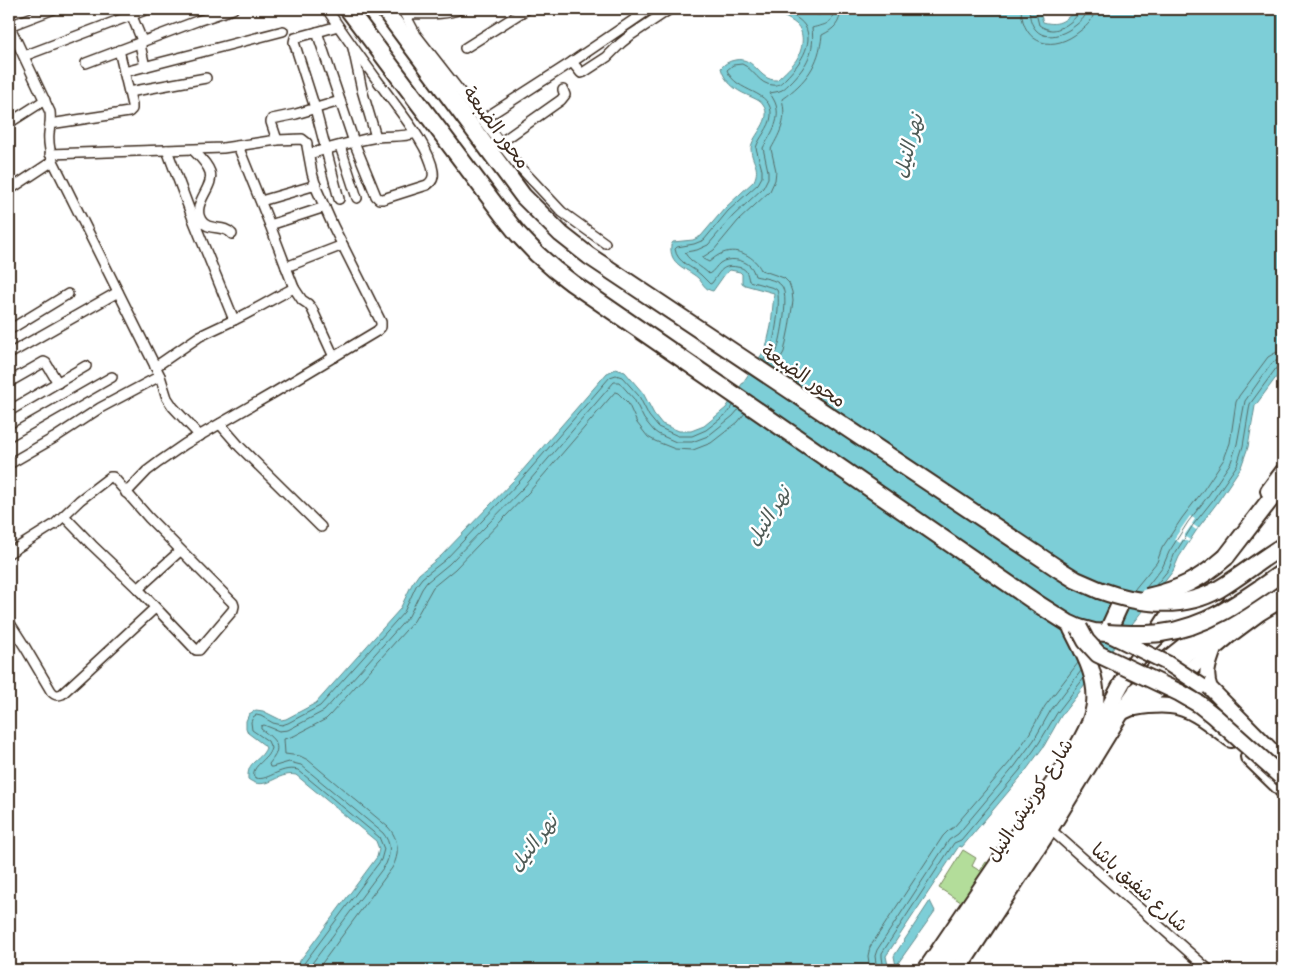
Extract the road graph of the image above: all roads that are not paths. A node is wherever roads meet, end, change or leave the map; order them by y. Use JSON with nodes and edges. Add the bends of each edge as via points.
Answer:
{"nodes":[{"id":1,"x":54,"y":9,"type":"edge"},
{"id":2,"x":148,"y":9,"type":"edge"},
{"id":3,"x":233,"y":9,"type":"edge"},
{"id":4,"x":327,"y":9,"type":"edge"},
{"id":5,"x":348,"y":9,"type":"edge"},
{"id":6,"x":384,"y":9,"type":"edge"},
{"id":7,"x":460,"y":9,"type":"edge"},
{"id":8,"x":527,"y":9,"type":"edge"},
{"id":9,"x":670,"y":9,"type":"edge"},
{"id":10,"x":646,"y":10,"type":"edge"},
{"id":11,"x":403,"y":11,"type":"edge"},
{"id":12,"x":130,"y":12,"type":"edge"},
{"id":13,"x":9,"y":25,"type":"edge"},
{"id":14,"x":338,"y":26,"type":"junction"},
{"id":15,"x":283,"y":31,"type":"dead end"},
{"id":16,"x":317,"y":32,"type":"junction"},
{"id":17,"x":141,"y":42,"type":"junction"},
{"id":18,"x":352,"y":45,"type":"junction"},
{"id":19,"x":465,"y":48,"type":"dead end"},
{"id":20,"x":119,"y":50,"type":"junction"},
{"id":21,"x":24,"y":56,"type":"junction"},
{"id":22,"x":572,"y":62,"type":"junction"},
{"id":23,"x":86,"y":63,"type":"dead end"},
{"id":24,"x":145,"y":67,"type":"junction"},
{"id":25,"x":124,"y":72,"type":"junction"},
{"id":26,"x":206,"y":78,"type":"dead end"},
{"id":27,"x":563,"y":90,"type":"dead end"},
{"id":28,"x":129,"y":92,"type":"junction"},
{"id":29,"x":45,"y":100,"type":"junction"},
{"id":30,"x":340,"y":101,"type":"junction"},
{"id":31,"x":315,"y":108,"type":"junction"},
{"id":32,"x":482,"y":120,"type":"junction"},
{"id":33,"x":9,"y":123,"type":"edge"},
{"id":34,"x":50,"y":124,"type":"junction"},
{"id":35,"x":415,"y":133,"type":"junction"},
{"id":36,"x":376,"y":137,"type":"junction"},
{"id":37,"x":277,"y":140,"type":"junction"},
{"id":38,"x":354,"y":142,"type":"junction"},
{"id":39,"x":500,"y":142,"type":"junction"},
{"id":40,"x":238,"y":146,"type":"junction"},
{"id":41,"x":340,"y":146,"type":"junction"},
{"id":42,"x":325,"y":149,"type":"junction"},
{"id":43,"x":167,"y":150,"type":"junction"},
{"id":44,"x":193,"y":150,"type":"junction"},
{"id":45,"x":309,"y":154,"type":"junction"},
{"id":46,"x":52,"y":157,"type":"junction"},
{"id":47,"x":316,"y":185,"type":"junction"},
{"id":48,"x":9,"y":190,"type":"edge"},
{"id":49,"x":357,"y":198,"type":"dead end"},
{"id":50,"x":339,"y":199,"type":"dead end"},
{"id":51,"x":261,"y":201,"type":"junction"},
{"id":52,"x":325,"y":207,"type":"junction"},
{"id":53,"x":270,"y":225,"type":"junction"},
{"id":54,"x":232,"y":234,"type":"dead end"},
{"id":55,"x":605,"y":243,"type":"dead end"},
{"id":56,"x":343,"y":245,"type":"junction"},
{"id":57,"x":286,"y":267,"type":"junction"},
{"id":58,"x":294,"y":288,"type":"junction"},
{"id":59,"x":118,"y":292,"type":"junction"},
{"id":60,"x":68,"y":294,"type":"dead end"},
{"id":61,"x":234,"y":320,"type":"junction"},
{"id":62,"x":9,"y":330,"type":"edge"},
{"id":63,"x":9,"y":354,"type":"edge"},
{"id":64,"x":334,"y":357,"type":"junction"},
{"id":65,"x":86,"y":366,"type":"dead end"},
{"id":66,"x":155,"y":367,"type":"junction"},
{"id":67,"x":112,"y":376,"type":"dead end"},
{"id":68,"x":160,"y":376,"type":"junction"},
{"id":69,"x":9,"y":382,"type":"edge"},
{"id":70,"x":58,"y":383,"type":"junction"},
{"id":71,"x":9,"y":411,"type":"edge"},
{"id":72,"x":220,"y":424,"type":"junction"},
{"id":73,"x":9,"y":436,"type":"edge"},
{"id":74,"x":200,"y":436,"type":"junction"},
{"id":75,"x":9,"y":464,"type":"edge"},
{"id":76,"x":1283,"y":471,"type":"edge"},
{"id":77,"x":1283,"y":483,"type":"edge"},
{"id":78,"x":126,"y":493,"type":"junction"},
{"id":79,"x":64,"y":516,"type":"junction"},
{"id":80,"x":321,"y":527,"type":"dead end"},
{"id":81,"x":1283,"y":541,"type":"edge"},
{"id":82,"x":180,"y":551,"type":"junction"},
{"id":83,"x":1279,"y":551,"type":"edge"},
{"id":84,"x":9,"y":554,"type":"edge"},
{"id":85,"x":1283,"y":572,"type":"edge"},
{"id":86,"x":1283,"y":585,"type":"edge"},
{"id":87,"x":138,"y":589,"type":"junction"},
{"id":88,"x":1123,"y":598,"type":"junction"},
{"id":89,"x":1283,"y":599,"type":"edge"},
{"id":90,"x":155,"y":608,"type":"junction"},
{"id":91,"x":9,"y":622,"type":"edge"},
{"id":92,"x":1074,"y":625,"type":"junction"},
{"id":93,"x":1107,"y":633,"type":"junction"},
{"id":94,"x":1146,"y":649,"type":"junction"},
{"id":95,"x":1214,"y":650,"type":"junction"},
{"id":96,"x":1137,"y":690,"type":"junction"},
{"id":97,"x":1126,"y":711,"type":"junction"},
{"id":98,"x":1283,"y":762,"type":"edge"},
{"id":99,"x":1283,"y":768,"type":"edge"},
{"id":100,"x":1283,"y":778,"type":"edge"},
{"id":101,"x":1283,"y":791,"type":"edge"},
{"id":102,"x":1050,"y":829,"type":"junction"},
{"id":103,"x":926,"y":970,"type":"edge"},
{"id":104,"x":940,"y":970,"type":"edge"},
{"id":105,"x":958,"y":970,"type":"edge"},
{"id":106,"x":1209,"y":970,"type":"edge"}],
"edges":[{"from":1,"to":13,"type":"street"},
{"from":2,"to":12,"type":"street"},
{"from":3,"to":17,"type":"street"},
{"from":4,"to":14,"type":"street"},
{"from":5,"to":92,"type":"highway","via":[[502,214],[554,269],[998,576]]},
{"from":6,"to":88,"type":"highway","name":"محور الضبعة","bridge":true,"via":[[523,196],[561,234],[589,256],[1060,570],[1086,585]]},
{"from":7,"to":11,"type":"street","via":[[444,13]]},
{"from":8,"to":19,"type":"street"},
{"from":9,"to":22,"type":"street","via":[[584,72]]},
{"from":10,"to":22,"type":"street"},
{"from":11,"to":32,"type":"street","via":[[416,35]]},
{"from":12,"to":17,"type":"street"},
{"from":12,"to":21,"type":"street"},
{"from":13,"to":21,"type":"street"},
{"from":14,"to":16,"type":"street"},
{"from":14,"to":18,"type":"street"},
{"from":15,"to":24,"type":"street"},
{"from":16,"to":30,"type":"street"},
{"from":16,"to":31,"type":"street","via":[[294,41]]},
{"from":17,"to":20,"type":"street"},
{"from":17,"to":24,"type":"street"},
{"from":18,"to":35,"type":"street"},
{"from":18,"to":36,"type":"street"},
{"from":20,"to":23,"type":"street"},
{"from":20,"to":25,"type":"street"},
{"from":21,"to":29,"type":"street"},
{"from":22,"to":32,"type":"street"},
{"from":24,"to":25,"type":"street"},
{"from":25,"to":28,"type":"street"},
{"from":26,"to":28,"type":"street"},
{"from":27,"to":39,"type":"street","via":[[565,95],[561,100]]},
{"from":28,"to":34,"type":"street","via":[[133,108],[129,112]]},
{"from":29,"to":33,"type":"street"},
{"from":29,"to":34,"type":"street"},
{"from":30,"to":31,"type":"street"},
{"from":30,"to":38,"type":"street"},
{"from":31,"to":37,"type":"street","via":[[271,119]]},
{"from":31,"to":42,"type":"street"},
{"from":32,"to":39,"type":"street"},
{"from":34,"to":46,"type":"street"},
{"from":35,"to":36,"type":"street","via":[[403,137]]},
{"from":35,"to":38,"type":"street","via":[[431,163],[432,180],[428,185],[384,199],[376,196]]},
{"from":36,"to":38,"type":"street"},
{"from":37,"to":40,"type":"street"},
{"from":37,"to":45,"type":"street","via":[[302,140],[307,143]]},
{"from":38,"to":41,"type":"street"},
{"from":39,"to":55,"type":"street","via":[[562,212]]},
{"from":40,"to":44,"type":"street"},
{"from":40,"to":51,"type":"street"},
{"from":41,"to":42,"type":"street"},
{"from":41,"to":49,"type":"street"},
{"from":42,"to":45,"type":"street"},
{"from":42,"to":50,"type":"street"},
{"from":43,"to":44,"type":"street"},
{"from":43,"to":46,"type":"street"},
{"from":43,"to":61,"type":"street"},
{"from":44,"to":54,"type":"street","via":[[211,175],[200,206],[200,219],[209,227],[226,229]]},
{"from":45,"to":47,"type":"street"},
{"from":46,"to":48,"type":"street"},
{"from":46,"to":59,"type":"street"},
{"from":47,"to":51,"type":"street"},
{"from":47,"to":52,"type":"street"},
{"from":51,"to":53,"type":"street"},
{"from":52,"to":53,"type":"street"},
{"from":52,"to":56,"type":"street"},
{"from":53,"to":57,"type":"street"},
{"from":56,"to":57,"type":"street"},
{"from":56,"to":64,"type":"street","via":[[381,327]]},
{"from":57,"to":58,"type":"street"},
{"from":58,"to":61,"type":"street"},
{"from":58,"to":64,"type":"street","via":[[312,309]]},
{"from":59,"to":63,"type":"street"},
{"from":59,"to":66,"type":"street"},
{"from":60,"to":62,"type":"street"},
{"from":61,"to":66,"type":"street","via":[[200,336]]},
{"from":64,"to":72,"type":"street"},
{"from":65,"to":70,"type":"street"},
{"from":66,"to":68,"type":"street"},
{"from":67,"to":73,"type":"street"},
{"from":68,"to":74,"type":"street","via":[[173,408]]},
{"from":68,"to":75,"type":"street","via":[[100,408]]},
{"from":69,"to":70,"type":"street","via":[[44,362]]},
{"from":70,"to":71,"type":"street"},
{"from":72,"to":74,"type":"street"},
{"from":72,"to":80,"type":"street"},
{"from":74,"to":78,"type":"street","via":[[147,471]]},
{"from":76,"to":94,"type":"main road","name":"شارع كورنيش النيل","via":[[1208,568],[1175,604]]},
{"from":77,"to":88,"type":"highway","bridge":true,"via":[[1226,557],[1212,569],[1164,593]]},
{"from":78,"to":79,"type":"street","via":[[111,476]]},
{"from":78,"to":82,"type":"street"},
{"from":79,"to":84,"type":"street"},
{"from":79,"to":87,"type":"street"},
{"from":81,"to":83,"type":"highway","name":"محور الضبعة","bridge":true},
{"from":82,"to":87,"type":"street"},
{"from":82,"to":90,"type":"street","via":[[234,608],[197,651]]},
{"from":83,"to":88,"type":"highway","name":"محور الضبعة","bridge":true,"via":[[1202,597],[1165,604]]},
{"from":83,"to":94,"type":"highway","name":"شارع كورنيش النيل","via":[[1194,610]]},
{"from":85,"to":93,"type":"highway","bridge":true,"via":[[1224,612],[1193,626],[1148,634]]},
{"from":85,"to":96,"type":"highway","name":"شارع كورنيش النيل","via":[[1176,652]]},
{"from":86,"to":96,"type":"highway","via":[[1186,653],[1152,684]]},
{"from":87,"to":90,"type":"street"},
{"from":88,"to":93,"type":"highway"},
{"from":89,"to":95,"type":"main road","name":"شارع كورنيش النيل"},
{"from":90,"to":91,"type":"street","via":[[59,696],[52,694]]},
{"from":92,"to":93,"type":"highway"},
{"from":92,"to":100,"type":"highway","bridge":true,"via":[[1098,654],[1199,704]]},
{"from":92,"to":103,"type":"highway","via":[[1094,682],[1092,718],[1069,759]]},
{"from":93,"to":99,"type":"main road","bridge":true,"via":[[1167,663],[1202,686]]},
{"from":94,"to":104,"type":"highway","name":"شارع كورنيش النيل","via":[[1122,683],[1080,760]]},
{"from":95,"to":97,"type":"main road","name":"شارع كورنيش النيل"},
{"from":95,"to":98,"type":"main road","via":[[1207,669],[1210,688]]},
{"from":96,"to":97,"type":"highway","name":"شارع كورنيش النيل"},
{"from":97,"to":101,"type":"main road","via":[[1160,705],[1185,709],[1232,741]]},
{"from":97,"to":102,"type":"highway","name":"شارع كورنيش النيل"},
{"from":102,"to":105,"type":"highway","name":"شارع كورنيش النيل"},
{"from":102,"to":106,"type":"street","name":"شارع شفيق باشا"}]}
